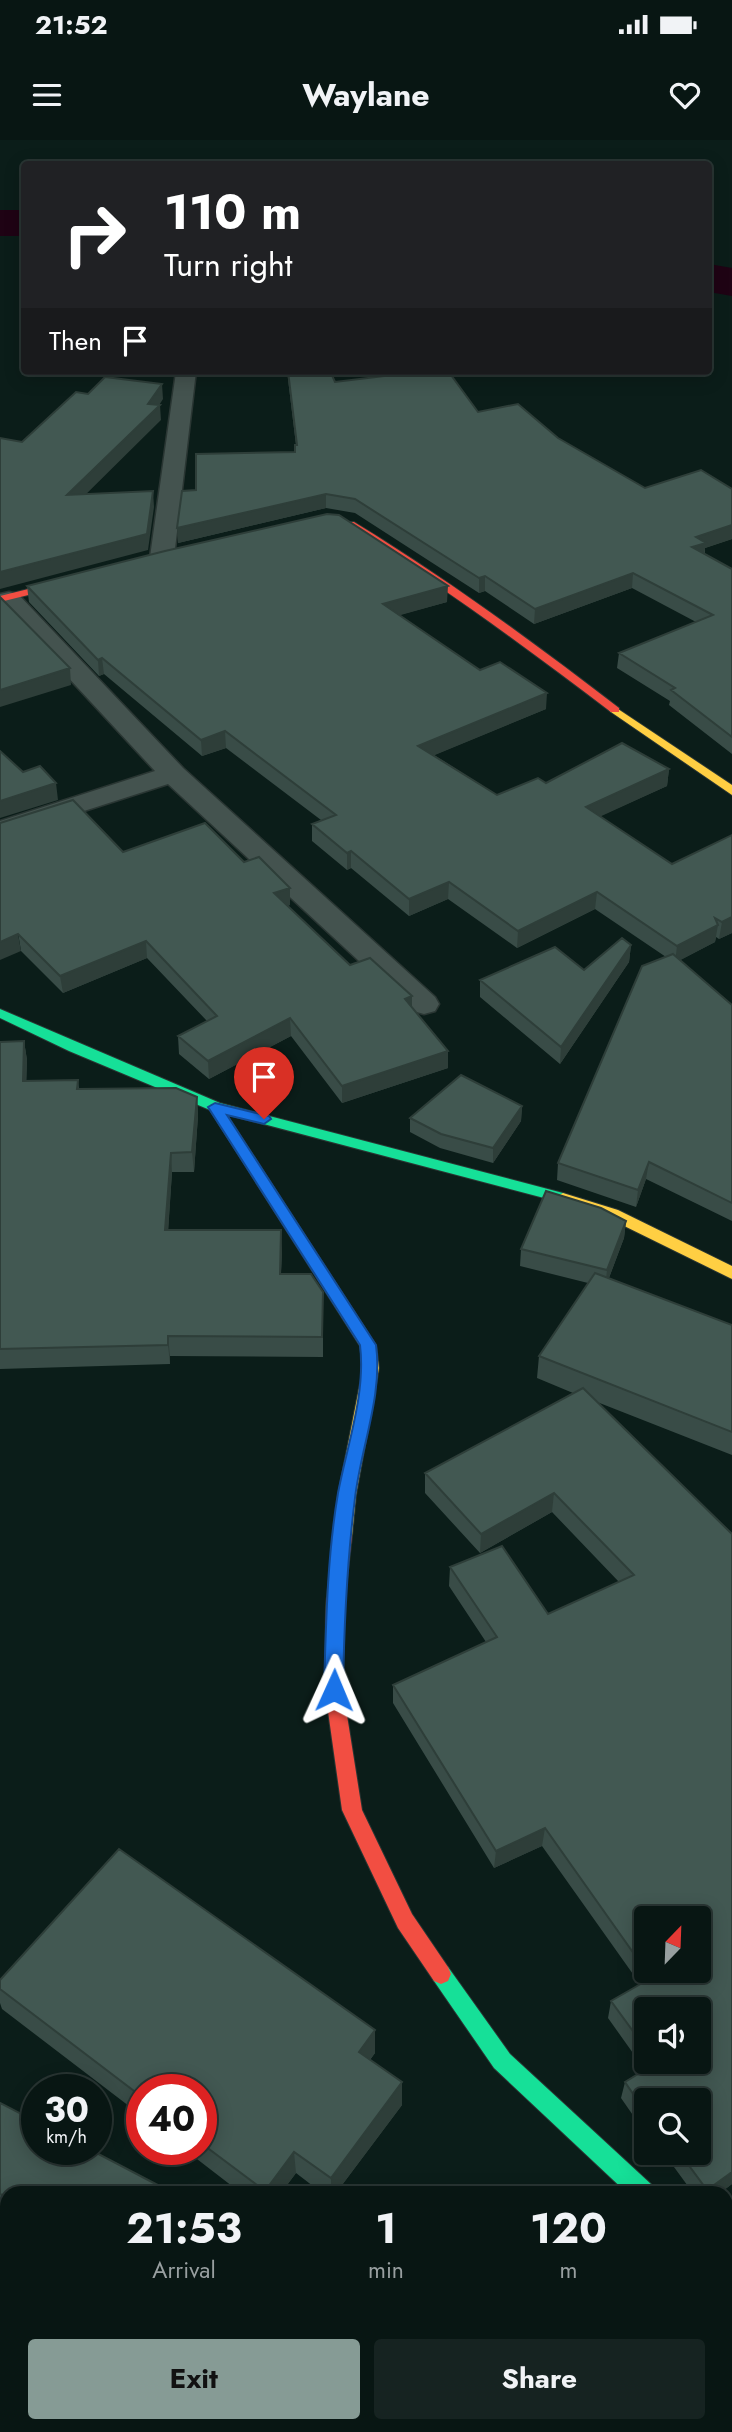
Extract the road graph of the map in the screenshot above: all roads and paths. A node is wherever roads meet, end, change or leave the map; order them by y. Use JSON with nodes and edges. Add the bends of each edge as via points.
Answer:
{"nodes":[{"id":1,"x":186,"y":375,"type":"edge"},
{"id":2,"x":337,"y":519,"type":"edge"},
{"id":3,"x":162,"y":557,"type":"edge"},
{"id":4,"x":98,"y":575,"type":"edge"},
{"id":5,"x":4,"y":599,"type":"edge"},
{"id":6,"x":173,"y":774,"type":"junction"},
{"id":7,"x":732,"y":791,"type":"edge"},
{"id":8,"x":0,"y":830,"type":"edge"},
{"id":9,"x":424,"y":1004,"type":"dead end"},
{"id":10,"x":0,"y":1013,"type":"edge"},
{"id":11,"x":215,"y":1107,"type":"junction"},
{"id":12,"x":732,"y":1273,"type":"edge"},
{"id":13,"x":636,"y":2186,"type":"edge"}],
"edges":[{"from":1,"to":3,"type":"street"},
{"from":2,"to":7,"type":"street","via":[[409,560]]},
{"from":4,"to":5,"type":"street"},
{"from":5,"to":6,"type":"street"},
{"from":6,"to":8,"type":"street"},
{"from":6,"to":9,"type":"street"},
{"from":10,"to":11,"type":"street"},
{"from":11,"to":12,"type":"street","via":[[529,1187],[613,1214]]},
{"from":11,"to":13,"type":"street","via":[[368,1345],[371,1368],[347,1495],[335,1605],[334,1690],[352,1810],[405,1921],[502,2061]]}]}
